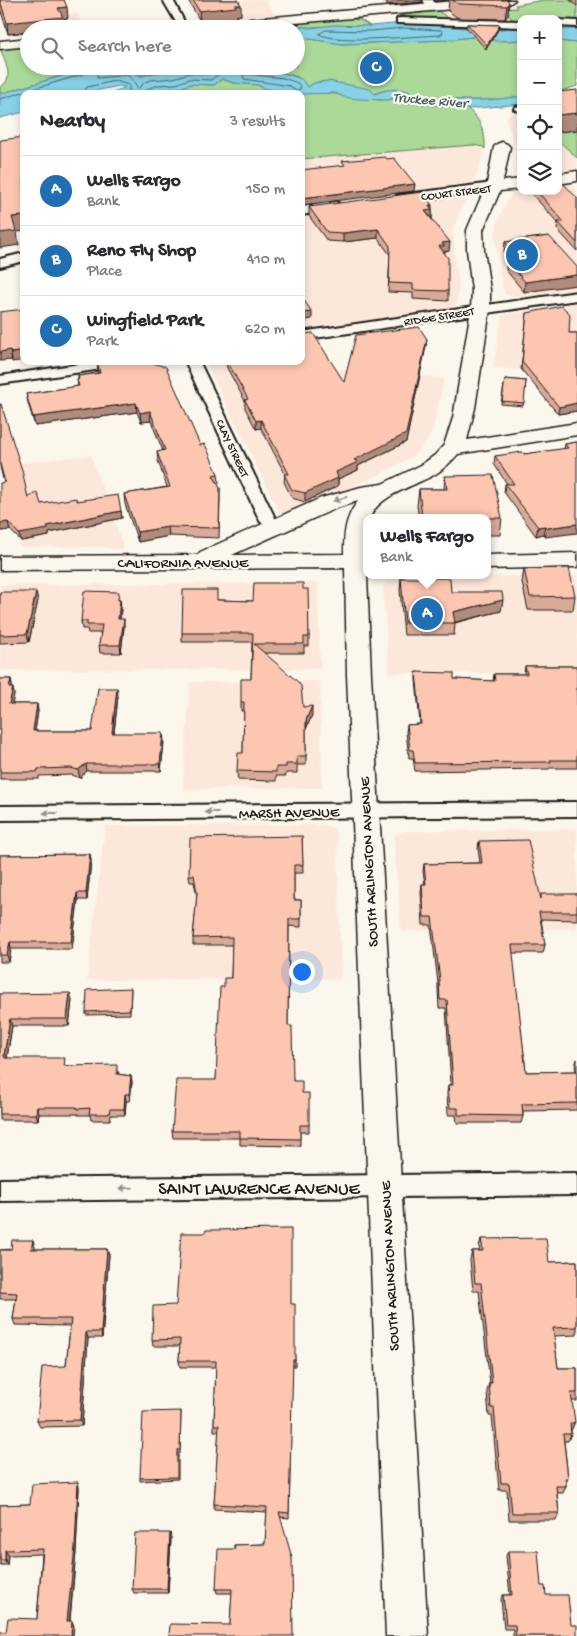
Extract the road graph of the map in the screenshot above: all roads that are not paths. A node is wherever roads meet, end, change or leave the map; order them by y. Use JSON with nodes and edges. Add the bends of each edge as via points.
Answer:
{"nodes":[{"id":1,"x":168,"y":0,"type":"edge"},
{"id":2,"x":364,"y":0,"type":"edge"},
{"id":3,"x":509,"y":0,"type":"edge"},
{"id":4,"x":432,"y":6,"type":"edge"},
{"id":5,"x":374,"y":12,"type":"junction"},
{"id":6,"x":178,"y":20,"type":"edge"},
{"id":7,"x":284,"y":20,"type":"edge"},
{"id":8,"x":400,"y":21,"type":"dead end"},
{"id":9,"x":454,"y":22,"type":"junction"},
{"id":10,"x":562,"y":23,"type":"edge"},
{"id":11,"x":517,"y":24,"type":"edge"},
{"id":12,"x":577,"y":24,"type":"edge"},
{"id":13,"x":20,"y":43,"type":"edge"},
{"id":14,"x":0,"y":45,"type":"edge"},
{"id":15,"x":502,"y":147,"type":"dead end"},
{"id":16,"x":577,"y":177,"type":"edge"},
{"id":17,"x":562,"y":179,"type":"edge"},
{"id":18,"x":517,"y":184,"type":"edge"},
{"id":19,"x":493,"y":187,"type":"junction"},
{"id":20,"x":386,"y":200,"type":"edge"},
{"id":21,"x":344,"y":205,"type":"edge"},
{"id":22,"x":305,"y":210,"type":"edge"},
{"id":23,"x":20,"y":258,"type":"edge"},
{"id":24,"x":0,"y":263,"type":"edge"},
{"id":25,"x":577,"y":296,"type":"edge"},
{"id":26,"x":480,"y":310,"type":"junction"},
{"id":27,"x":305,"y":335,"type":"edge"},
{"id":28,"x":103,"y":365,"type":"edge"},
{"id":29,"x":194,"y":365,"type":"edge"},
{"id":30,"x":0,"y":380,"type":"edge"},
{"id":31,"x":577,"y":429,"type":"edge"},
{"id":32,"x":452,"y":449,"type":"junction"},
{"id":33,"x":388,"y":490,"type":"junction"},
{"id":34,"x":299,"y":542,"type":"junction"},
{"id":35,"x":577,"y":560,"type":"edge"},
{"id":36,"x":361,"y":561,"type":"edge"},
{"id":37,"x":199,"y":562,"type":"junction"},
{"id":38,"x":491,"y":562,"type":"edge"},
{"id":39,"x":0,"y":563,"type":"edge"},
{"id":40,"x":577,"y":809,"type":"edge"},
{"id":41,"x":366,"y":811,"type":"junction"},
{"id":42,"x":0,"y":813,"type":"edge"},
{"id":43,"x":577,"y":1184,"type":"edge"},
{"id":44,"x":385,"y":1187,"type":"junction"},
{"id":45,"x":0,"y":1190,"type":"edge"},
{"id":46,"x":407,"y":1636,"type":"edge"}],
"edges":[{"from":1,"to":6,"type":"street"},
{"from":2,"to":5,"type":"main road"},
{"from":3,"to":4,"type":"main road"},
{"from":4,"to":5,"type":"main road"},
{"from":4,"to":9,"type":"street"},
{"from":5,"to":7,"type":"main road"},
{"from":8,"to":9,"type":"street"},
{"from":9,"to":11,"type":"street"},
{"from":10,"to":12,"type":"street"},
{"from":13,"to":14,"type":"main road"},
{"from":15,"to":19,"type":"main road"},
{"from":16,"to":17,"type":"main road"},
{"from":18,"to":19,"type":"main road","name":"COURT STREET"},
{"from":19,"to":20,"type":"street","name":"COURT STREET"},
{"from":19,"to":26,"type":"main road","via":[[474,230]]},
{"from":21,"to":22,"type":"street"},
{"from":23,"to":24,"type":"street"},
{"from":25,"to":26,"type":"street","name":"RIDGE STREET"},
{"from":26,"to":27,"type":"street","name":"RIDGE STREET"},
{"from":26,"to":32,"type":"main road","via":[[460,430]]},
{"from":28,"to":30,"type":"street"},
{"from":29,"to":34,"type":"street","name":"CLAY STREET","via":[[268,521]]},
{"from":31,"to":32,"type":"main road"},
{"from":32,"to":33,"type":"main road","name":"SOUTH ARLINGTON AVENUE","via":[[421,474]]},
{"from":33,"to":34,"type":"main road","one_way":true,"via":[[345,498]]},
{"from":33,"to":36,"type":"main road","name":"SOUTH ARLINGTON AVENUE","via":[[363,506],[356,517]]},
{"from":34,"to":36,"type":"main road","name":"CALIFORNIA AVENUE"},
{"from":34,"to":37,"type":"main road","name":"CALIFORNIA AVENUE"},
{"from":34,"to":37,"type":"main road"},
{"from":35,"to":38,"type":"main road"},
{"from":36,"to":41,"type":"main road","name":"SOUTH ARLINGTON AVENUE"},
{"from":37,"to":39,"type":"main road","name":"CALIFORNIA AVENUE"},
{"from":40,"to":41,"type":"street","name":"MARSH AVENUE"},
{"from":41,"to":42,"type":"street","name":"MARSH AVENUE","one_way":true},
{"from":41,"to":44,"type":"main road","name":"SOUTH ARLINGTON AVENUE"},
{"from":43,"to":44,"type":"street","name":"SAINT LAWRENCE AVENUE"},
{"from":44,"to":45,"type":"street","name":"SAINT LAWRENCE AVENUE","one_way":true},
{"from":44,"to":46,"type":"main road","name":"SOUTH ARLINGTON AVENUE"}]}
